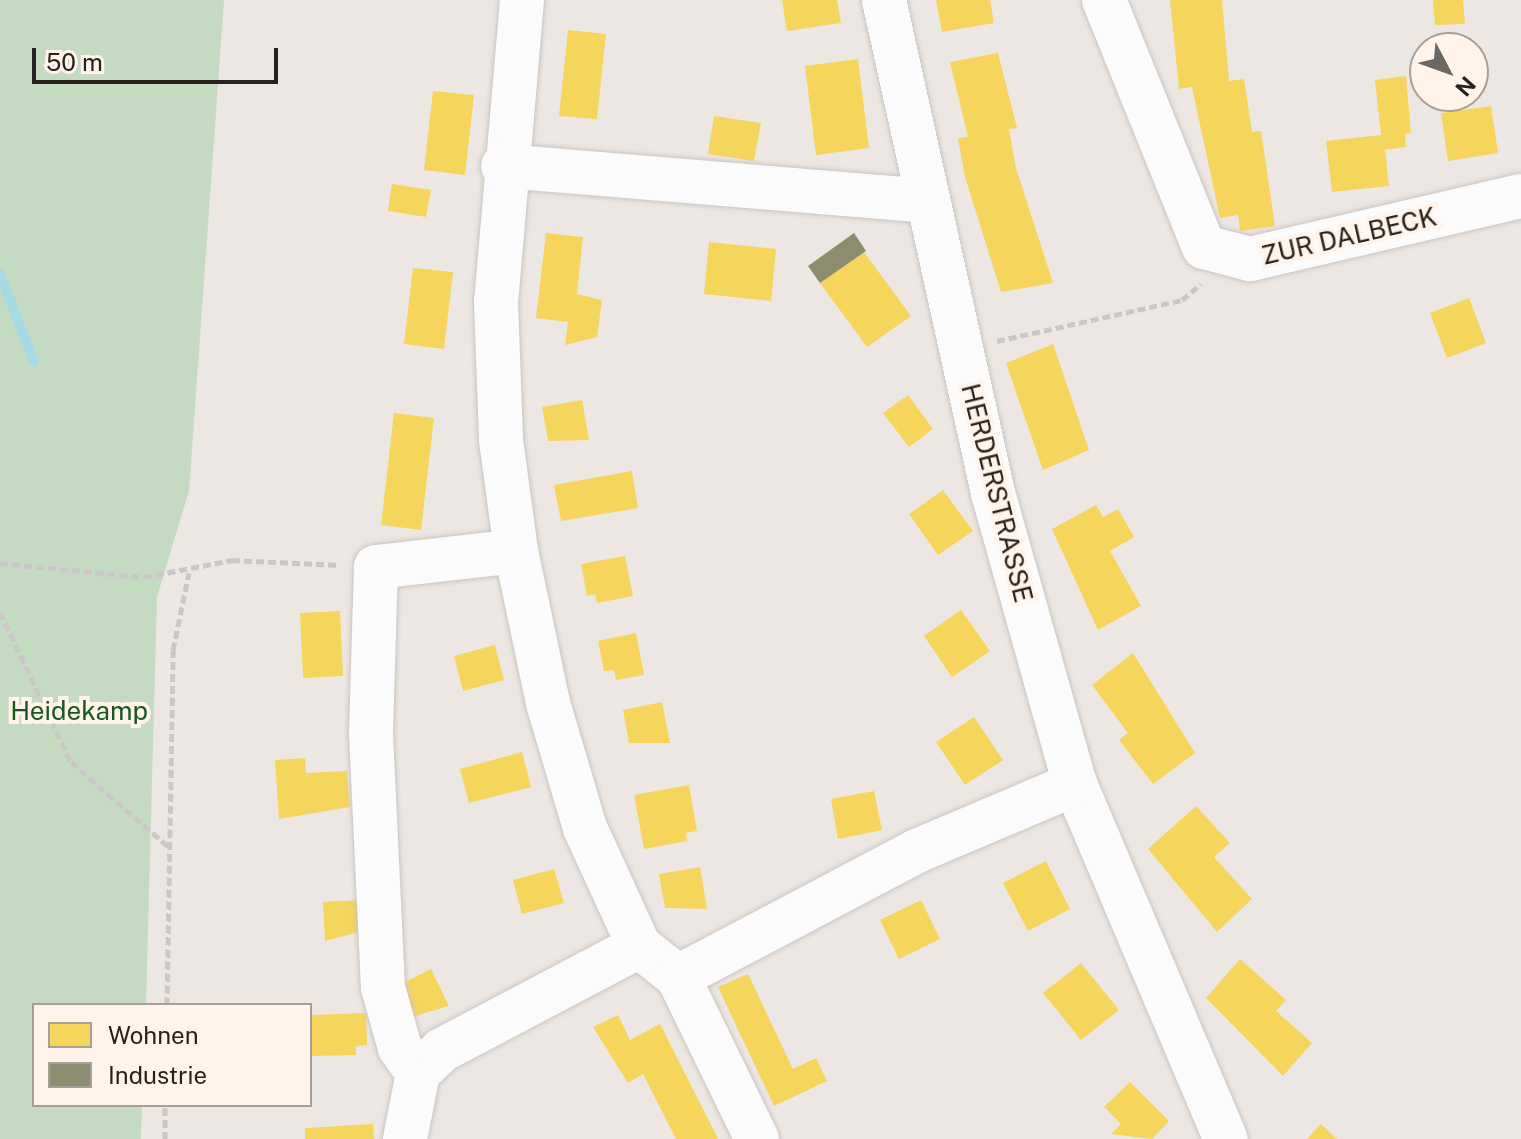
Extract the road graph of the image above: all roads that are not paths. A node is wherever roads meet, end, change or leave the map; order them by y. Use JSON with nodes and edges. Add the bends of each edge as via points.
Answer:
{"nodes":[{"id":1,"x":522,"y":0,"type":"edge"},
{"id":2,"x":884,"y":0,"type":"edge"},
{"id":3,"x":1104,"y":0,"type":"edge"},
{"id":4,"x":503,"y":166,"type":"junction"},
{"id":5,"x":1521,"y":196,"type":"edge"},
{"id":6,"x":927,"y":201,"type":"junction"},
{"id":7,"x":516,"y":551,"type":"junction"},
{"id":8,"x":1075,"y":784,"type":"junction"},
{"id":9,"x":639,"y":946,"type":"junction"},
{"id":10,"x":678,"y":977,"type":"junction"},
{"id":11,"x":418,"y":1073,"type":"junction"},
{"id":12,"x":405,"y":1139,"type":"edge"},
{"id":13,"x":757,"y":1139,"type":"edge"},
{"id":14,"x":1226,"y":1139,"type":"edge"}],
"edges":[{"from":1,"to":4,"type":"street"},
{"from":2,"to":6,"type":"street","name":"HERDERSTRASSE"},
{"from":3,"to":5,"type":"street","name":"ZUR DALBECK","via":[[1204,247],[1234,257]]},
{"from":4,"to":6,"type":"street"},
{"from":4,"to":7,"type":"street","via":[[495,371]]},
{"from":6,"to":8,"type":"street","name":"HERDERSTRASSE"},
{"from":7,"to":9,"type":"street","via":[[548,703],[585,828]]},
{"from":7,"to":11,"type":"street","via":[[376,567],[371,733],[383,988],[400,1048]]},
{"from":8,"to":10,"type":"street","via":[[917,851]]},
{"from":8,"to":14,"type":"street","name":"HERDERSTRASSE"},
{"from":9,"to":10,"type":"street"},
{"from":9,"to":11,"type":"street","via":[[442,1050]]},
{"from":10,"to":13,"type":"street"},
{"from":11,"to":12,"type":"street"}]}
